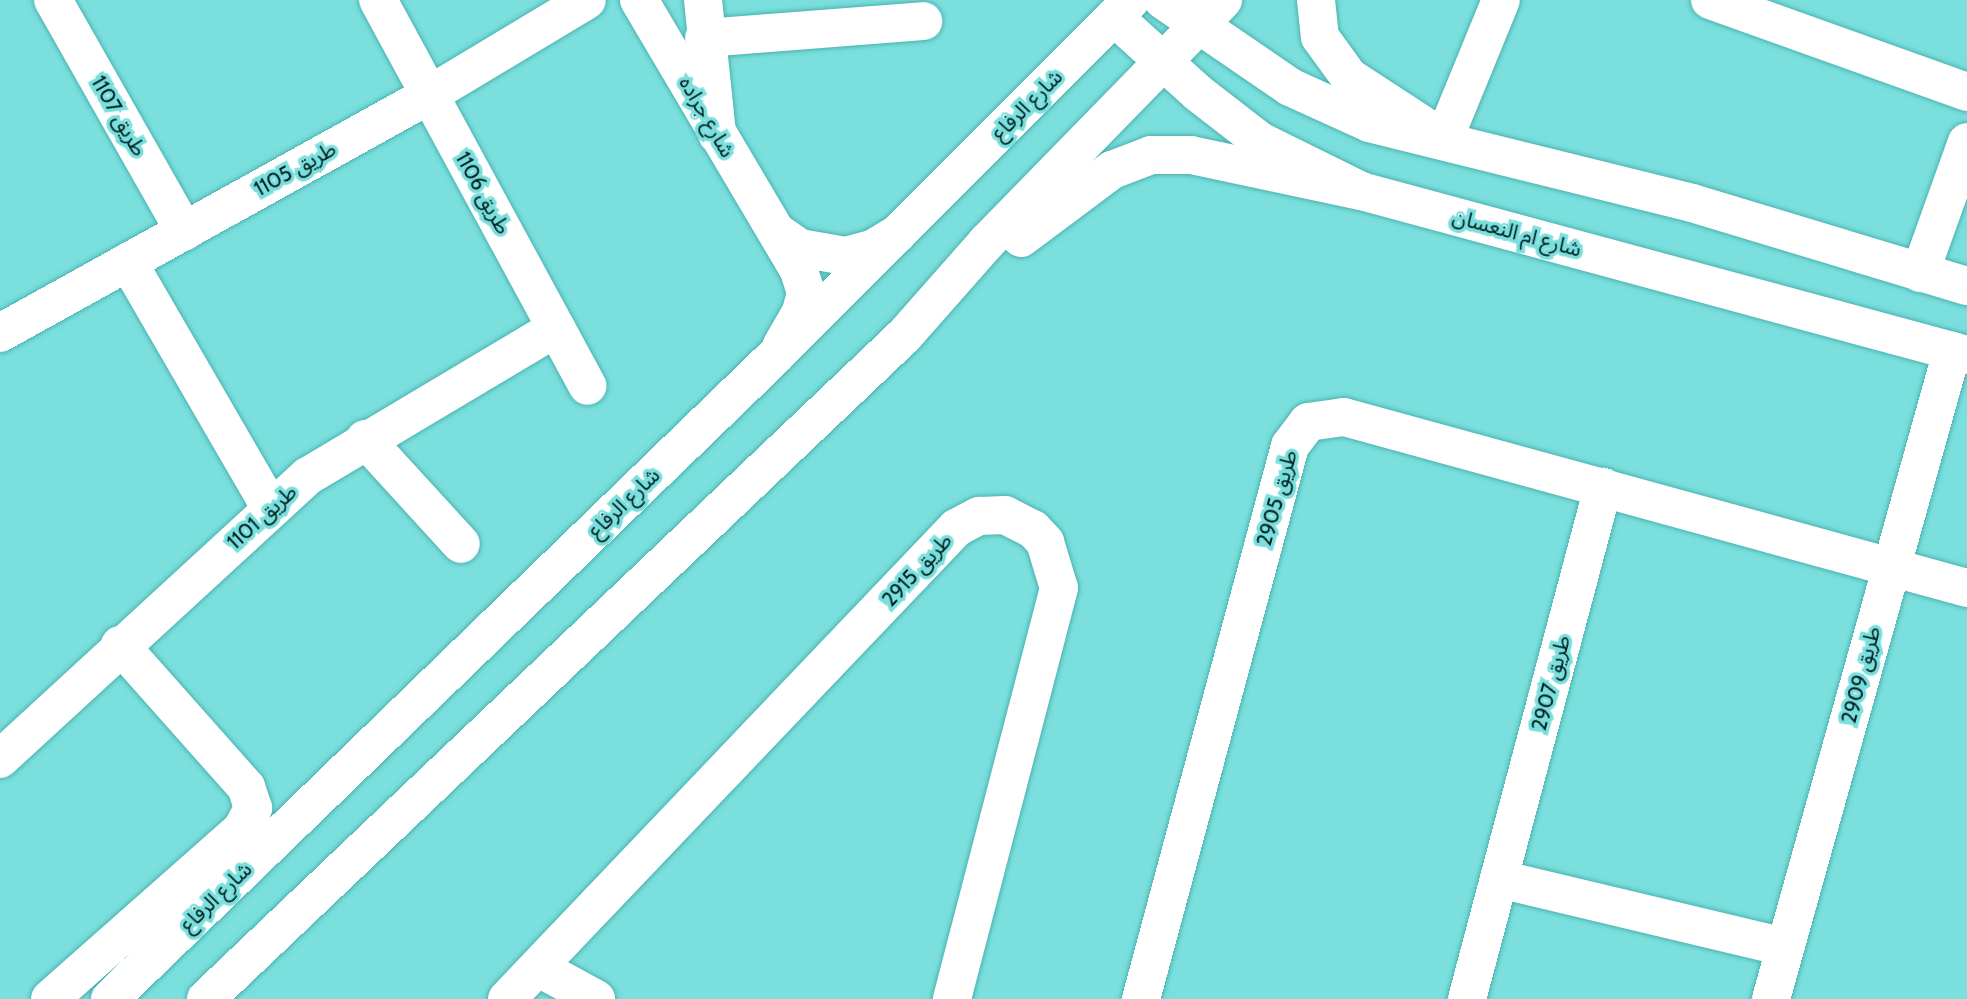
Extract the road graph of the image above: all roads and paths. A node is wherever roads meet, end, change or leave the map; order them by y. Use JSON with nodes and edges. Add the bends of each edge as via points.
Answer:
{"nodes":[{"id":1,"x":53,"y":0,"type":"edge"},
{"id":2,"x":378,"y":0,"type":"edge"},
{"id":3,"x":587,"y":0,"type":"edge"},
{"id":4,"x":639,"y":0,"type":"edge"},
{"id":5,"x":703,"y":0,"type":"edge"},
{"id":6,"x":1163,"y":0,"type":"edge"},
{"id":7,"x":1223,"y":0,"type":"edge"},
{"id":8,"x":1316,"y":0,"type":"edge"},
{"id":9,"x":1501,"y":0,"type":"edge"},
{"id":10,"x":1710,"y":0,"type":"edge"},
{"id":11,"x":1122,"y":9,"type":"edge"},
{"id":12,"x":853,"y":14,"type":"edge"},
{"id":13,"x":923,"y":21,"type":"dead end"},
{"id":14,"x":1197,"y":27,"type":"junction"},
{"id":15,"x":704,"y":38,"type":"junction"},
{"id":16,"x":1161,"y":61,"type":"junction"},
{"id":17,"x":1967,"y":92,"type":"edge"},
{"id":18,"x":429,"y":95,"type":"junction"},
{"id":19,"x":717,"y":137,"type":"junction"},
{"id":20,"x":1444,"y":139,"type":"junction"},
{"id":21,"x":1967,"y":142,"type":"edge"},
{"id":22,"x":1361,"y":191,"type":"junction"},
{"id":23,"x":903,"y":230,"type":"junction"},
{"id":24,"x":184,"y":231,"type":"junction"},
{"id":25,"x":777,"y":232,"type":"junction"},
{"id":26,"x":128,"y":262,"type":"junction"},
{"id":27,"x":1920,"y":273,"type":"junction"},
{"id":28,"x":1967,"y":286,"type":"edge"},
{"id":29,"x":556,"y":328,"type":"junction"},
{"id":30,"x":0,"y":333,"type":"edge"},
{"id":31,"x":904,"y":335,"type":"junction"},
{"id":32,"x":1960,"y":353,"type":"edge"},
{"id":33,"x":774,"y":357,"type":"junction"},
{"id":34,"x":588,"y":386,"type":"dead end"},
{"id":35,"x":365,"y":439,"type":"junction"},
{"id":36,"x":1603,"y":487,"type":"junction"},
{"id":37,"x":271,"y":509,"type":"junction"},
{"id":38,"x":461,"y":544,"type":"dead end"},
{"id":39,"x":1891,"y":567,"type":"junction"},
{"id":40,"x":1967,"y":588,"type":"edge"},
{"id":41,"x":120,"y":645,"type":"junction"},
{"id":42,"x":1,"y":754,"type":"edge"},
{"id":43,"x":1499,"y":879,"type":"junction"},
{"id":44,"x":1785,"y":947,"type":"junction"},
{"id":45,"x":539,"y":968,"type":"junction"},
{"id":46,"x":50,"y":999,"type":"edge"},
{"id":47,"x":110,"y":999,"type":"edge"},
{"id":48,"x":206,"y":999,"type":"edge"},
{"id":49,"x":507,"y":999,"type":"edge"},
{"id":50,"x":596,"y":999,"type":"edge"},
{"id":51,"x":952,"y":999,"type":"edge"},
{"id":52,"x":1141,"y":999,"type":"edge"},
{"id":53,"x":1467,"y":999,"type":"edge"},
{"id":54,"x":1771,"y":999,"type":"edge"}],
"edges":[{"from":1,"to":24,"type":"street","name":"طريق 1107"},
{"from":2,"to":18,"type":"street","name":"طريق 1106"},
{"from":3,"to":18,"type":"street","name":"طريق 1105"},
{"from":4,"to":19,"type":"street","name":"شارع جراده"},
{"from":5,"to":15,"type":"street"},
{"from":6,"to":14,"type":"street"},
{"from":7,"to":14,"type":"street"},
{"from":8,"to":20,"type":"street","via":[[1320,37],[1349,78]]},
{"from":9,"to":20,"type":"street"},
{"from":10,"to":17,"type":"street"},
{"from":11,"to":16,"type":"street","name":"شارع ام النعسان"},
{"from":11,"to":23,"type":"street","name":"شارع الرفاع"},
{"from":12,"to":13,"type":"street"},
{"from":12,"to":15,"type":"street"},
{"from":14,"to":16,"type":"street"},
{"from":14,"to":20,"type":"street","via":[[1290,88],[1368,122]]},
{"from":15,"to":19,"type":"street"},
{"from":16,"to":22,"type":"street","name":"شارع ام النعسان","via":[[1260,141]]},
{"from":16,"to":31,"type":"street"},
{"from":18,"to":24,"type":"street","name":"طريق 1105"},
{"from":18,"to":29,"type":"street","name":"طريق 1106"},
{"from":19,"to":25,"type":"street","name":"شارع جراده"},
{"from":20,"to":27,"type":"street","via":[[1692,203]]},
{"from":21,"to":27,"type":"street"},
{"from":22,"to":31,"type":"street","via":[[1191,155],[1151,155],[1112,170],[1058,207]]},
{"from":22,"to":32,"type":"street","name":"شارع ام النعسان"},
{"from":23,"to":25,"type":"street","name":"شارع جراده","via":[[874,248],[845,256],[800,248]]},
{"from":23,"to":33,"type":"street","name":"شارع الرفاع"},
{"from":24,"to":26,"type":"street","name":"طريق 1105"},
{"from":25,"to":33,"type":"street","name":"شارع جراده","via":[[806,293],[801,312]]},
{"from":26,"to":30,"type":"street","name":"طريق 1105"},
{"from":26,"to":37,"type":"street"},
{"from":27,"to":28,"type":"street"},
{"from":29,"to":34,"type":"street","name":"طريق 1106"},
{"from":29,"to":35,"type":"street","name":"طريق 1101"},
{"from":31,"to":48,"type":"street"},
{"from":32,"to":39,"type":"street","name":"طريق 2909"},
{"from":33,"to":47,"type":"street","name":"شارع الرفاع"},
{"from":35,"to":37,"type":"street","name":"طريق 1101","via":[[308,476]]},
{"from":35,"to":38,"type":"street"},
{"from":36,"to":39,"type":"street","name":"طريق 2905"},
{"from":36,"to":43,"type":"street","name":"طريق 2907"},
{"from":36,"to":52,"type":"street","name":"طريق 2905","via":[[1344,417],[1319,417],[1297,433]]},
{"from":37,"to":41,"type":"street","name":"طريق 1101"},
{"from":39,"to":40,"type":"street","name":"طريق 2905"},
{"from":39,"to":44,"type":"street","name":"طريق 2909"},
{"from":41,"to":42,"type":"street","name":"طريق 1101"},
{"from":41,"to":46,"type":"street","via":[[246,787],[253,808],[242,829]]},
{"from":43,"to":44,"type":"street"},
{"from":43,"to":53,"type":"street","name":"طريق 2907"},
{"from":44,"to":54,"type":"street","name":"طريق 2909"},
{"from":45,"to":49,"type":"street","name":"طريق 2915"},
{"from":45,"to":50,"type":"street"},
{"from":45,"to":51,"type":"street","name":"طريق 2915","via":[[956,528],[979,516],[1005,515],[1025,523],[1045,542],[1059,588]]}]}
